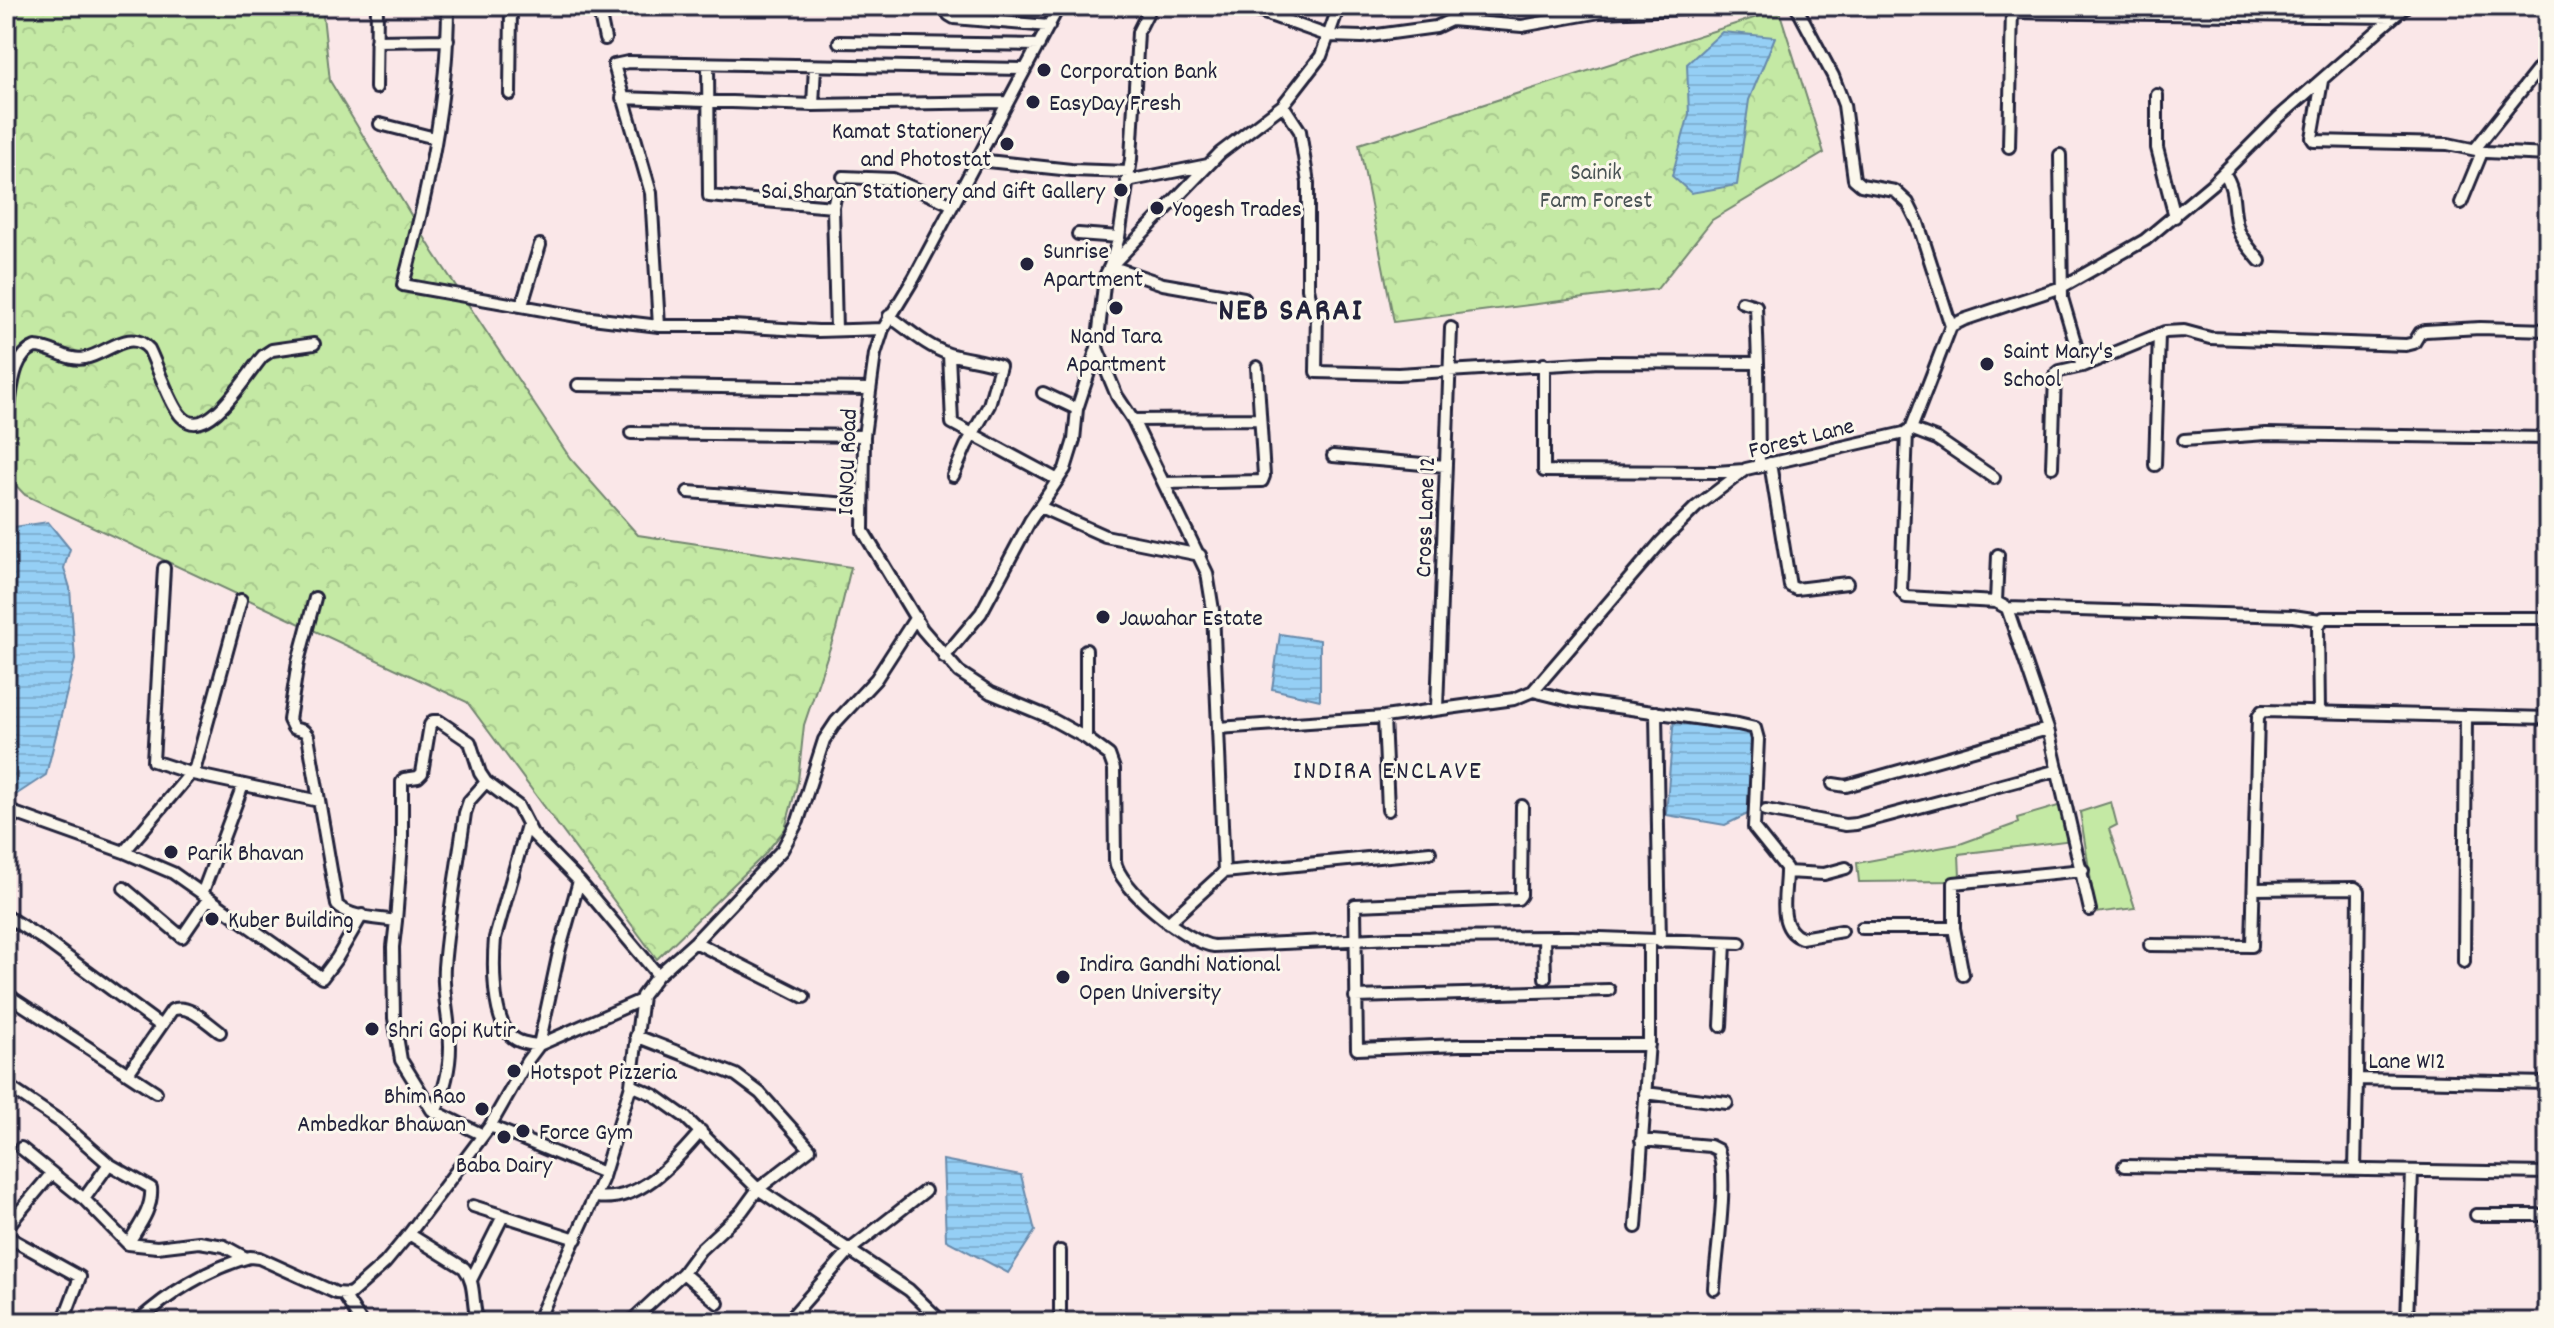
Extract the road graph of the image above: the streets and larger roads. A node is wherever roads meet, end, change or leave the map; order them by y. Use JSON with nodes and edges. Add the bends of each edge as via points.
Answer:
{"nodes":[{"id":1,"x":377,"y":6,"type":"edge"},
{"id":2,"x":448,"y":6,"type":"edge"},
{"id":3,"x":511,"y":6,"type":"edge"},
{"id":4,"x":598,"y":6,"type":"edge"},
{"id":5,"x":945,"y":6,"type":"edge"},
{"id":6,"x":1059,"y":6,"type":"edge"},
{"id":7,"x":1151,"y":6,"type":"edge"},
{"id":8,"x":1226,"y":6,"type":"edge"},
{"id":9,"x":1339,"y":6,"type":"edge"},
{"id":10,"x":1696,"y":6,"type":"edge"},
{"id":11,"x":1796,"y":6,"type":"edge"},
{"id":12,"x":2406,"y":6,"type":"edge"},
{"id":13,"x":2012,"y":9,"type":"edge"},
{"id":14,"x":2393,"y":17,"type":"junction"},
{"id":15,"x":1049,"y":26,"type":"junction"},
{"id":16,"x":1329,"y":36,"type":"junction"},
{"id":17,"x":605,"y":39,"type":"dead end"},
{"id":18,"x":448,"y":40,"type":"junction"},
{"id":19,"x":376,"y":41,"type":"junction"},
{"id":20,"x":839,"y":42,"type":"dead end"},
{"id":21,"x":1039,"y":45,"type":"junction"},
{"id":22,"x":2548,"y":57,"type":"edge"},
{"id":23,"x":708,"y":64,"type":"junction"},
{"id":24,"x":815,"y":66,"type":"junction"},
{"id":25,"x":1023,"y":69,"type":"junction"},
{"id":26,"x":2322,"y":81,"type":"junction"},
{"id":27,"x":376,"y":88,"type":"dead end"},
{"id":28,"x":510,"y":94,"type":"dead end"},
{"id":29,"x":2157,"y":95,"type":"dead end"},
{"id":30,"x":622,"y":98,"type":"junction"},
{"id":31,"x":1006,"y":102,"type":"junction"},
{"id":32,"x":709,"y":103,"type":"junction"},
{"id":33,"x":813,"y":105,"type":"junction"},
{"id":34,"x":1283,"y":105,"type":"junction"},
{"id":35,"x":380,"y":124,"type":"dead end"},
{"id":36,"x":435,"y":138,"type":"junction"},
{"id":37,"x":2009,"y":147,"type":"dead end"},
{"id":38,"x":2478,"y":151,"type":"junction"},
{"id":39,"x":2060,"y":155,"type":"dead end"},
{"id":40,"x":2548,"y":155,"type":"edge"},
{"id":41,"x":978,"y":160,"type":"junction"},
{"id":42,"x":1208,"y":165,"type":"junction"},
{"id":43,"x":2224,"y":173,"type":"junction"},
{"id":44,"x":1128,"y":176,"type":"junction"},
{"id":45,"x":843,"y":177,"type":"dead end"},
{"id":46,"x":836,"y":193,"type":"dead end"},
{"id":47,"x":2461,"y":203,"type":"dead end"},
{"id":48,"x":953,"y":205,"type":"junction"},
{"id":49,"x":833,"y":207,"type":"junction"},
{"id":50,"x":2175,"y":217,"type":"junction"},
{"id":51,"x":1078,"y":234,"type":"dead end"},
{"id":52,"x":1119,"y":237,"type":"junction"},
{"id":53,"x":540,"y":245,"type":"dead end"},
{"id":54,"x":2260,"y":261,"type":"dead end"},
{"id":55,"x":1110,"y":266,"type":"junction"},
{"id":56,"x":2062,"y":287,"type":"junction"},
{"id":57,"x":1244,"y":298,"type":"dead end"},
{"id":58,"x":1742,"y":302,"type":"dead end"},
{"id":59,"x":522,"y":305,"type":"junction"},
{"id":60,"x":889,"y":316,"type":"junction"},
{"id":61,"x":659,"y":326,"type":"junction"},
{"id":62,"x":1951,"y":326,"type":"junction"},
{"id":63,"x":1451,"y":328,"type":"dead end"},
{"id":64,"x":883,"y":329,"type":"junction"},
{"id":65,"x":836,"y":330,"type":"junction"},
{"id":66,"x":2548,"y":330,"type":"edge"},
{"id":67,"x":2159,"y":334,"type":"junction"},
{"id":68,"x":314,"y":344,"type":"dead end"},
{"id":69,"x":1097,"y":348,"type":"junction"},
{"id":70,"x":949,"y":354,"type":"junction"},
{"id":71,"x":1758,"y":363,"type":"junction"},
{"id":72,"x":1544,"y":364,"type":"junction"},
{"id":73,"x":2082,"y":366,"type":"junction"},
{"id":74,"x":1257,"y":367,"type":"dead end"},
{"id":75,"x":1450,"y":371,"type":"junction"},
{"id":76,"x":578,"y":385,"type":"dead end"},
{"id":77,"x":870,"y":389,"type":"junction"},
{"id":78,"x":1043,"y":393,"type":"dead end"},
{"id":79,"x":1077,"y":409,"type":"junction"},
{"id":80,"x":1259,"y":419,"type":"junction"},
{"id":81,"x":6,"y":420,"type":"edge"},
{"id":82,"x":1133,"y":420,"type":"junction"},
{"id":83,"x":1909,"y":430,"type":"junction"},
{"id":84,"x":631,"y":433,"type":"dead end"},
{"id":85,"x":972,"y":434,"type":"junction"},
{"id":86,"x":864,"y":436,"type":"junction"},
{"id":87,"x":2548,"y":438,"type":"edge"},
{"id":88,"x":2184,"y":440,"type":"dead end"},
{"id":89,"x":1333,"y":456,"type":"dead end"},
{"id":90,"x":1770,"y":463,"type":"junction"},
{"id":91,"x":2155,"y":465,"type":"dead end"},
{"id":92,"x":1445,"y":466,"type":"junction"},
{"id":93,"x":1759,"y":467,"type":"junction"},
{"id":94,"x":2052,"y":467,"type":"dead end"},
{"id":95,"x":1746,"y":469,"type":"junction"},
{"id":96,"x":953,"y":476,"type":"dead end"},
{"id":97,"x":1994,"y":478,"type":"dead end"},
{"id":98,"x":1058,"y":480,"type":"junction"},
{"id":99,"x":1165,"y":483,"type":"junction"},
{"id":100,"x":688,"y":492,"type":"dead end"},
{"id":101,"x":863,"y":505,"type":"junction"},
{"id":102,"x":1040,"y":507,"type":"junction"},
{"id":103,"x":1200,"y":555,"type":"junction"},
{"id":104,"x":1998,"y":555,"type":"dead end"},
{"id":105,"x":164,"y":568,"type":"dead end"},
{"id":106,"x":1847,"y":583,"type":"dead end"},
{"id":107,"x":315,"y":598,"type":"dead end"},
{"id":108,"x":241,"y":600,"type":"dead end"},
{"id":109,"x":1996,"y":602,"type":"junction"},
{"id":110,"x":2007,"y":608,"type":"junction"},
{"id":111,"x":916,"y":617,"type":"junction"},
{"id":112,"x":2548,"y":618,"type":"edge"},
{"id":113,"x":2320,"y":620,"type":"junction"},
{"id":114,"x":1086,"y":650,"type":"dead end"},
{"id":115,"x":944,"y":657,"type":"junction"},
{"id":116,"x":1533,"y":691,"type":"junction"},
{"id":117,"x":1437,"y":708,"type":"junction"},
{"id":118,"x":1656,"y":712,"type":"junction"},
{"id":119,"x":2319,"y":712,"type":"junction"},
{"id":120,"x":2466,"y":716,"type":"junction"},
{"id":121,"x":1384,"y":717,"type":"junction"},
{"id":122,"x":2548,"y":718,"type":"edge"},
{"id":123,"x":1218,"y":728,"type":"junction"},
{"id":124,"x":2048,"y":729,"type":"junction"},
{"id":125,"x":1086,"y":738,"type":"junction"},
{"id":126,"x":2058,"y":770,"type":"junction"},
{"id":127,"x":193,"y":774,"type":"junction"},
{"id":128,"x":486,"y":782,"type":"junction"},
{"id":129,"x":1833,"y":784,"type":"dead end"},
{"id":130,"x":243,"y":785,"type":"junction"},
{"id":131,"x":319,"y":801,"type":"junction"},
{"id":132,"x":1522,"y":806,"type":"dead end"},
{"id":133,"x":6,"y":810,"type":"edge"},
{"id":134,"x":1388,"y":810,"type":"dead end"},
{"id":135,"x":1766,"y":810,"type":"dead end"},
{"id":136,"x":527,"y":825,"type":"junction"},
{"id":137,"x":124,"y":852,"type":"junction"},
{"id":138,"x":1430,"y":852,"type":"dead end"},
{"id":139,"x":1846,"y":868,"type":"dead end"},
{"id":140,"x":2083,"y":870,"type":"junction"},
{"id":141,"x":1224,"y":872,"type":"junction"},
{"id":142,"x":1786,"y":872,"type":"junction"},
{"id":143,"x":579,"y":881,"type":"junction"},
{"id":144,"x":124,"y":888,"type":"dead end"},
{"id":145,"x":2254,"y":889,"type":"junction"},
{"id":146,"x":205,"y":896,"type":"junction"},
{"id":147,"x":2090,"y":910,"type":"dead end"},
{"id":148,"x":362,"y":915,"type":"junction"},
{"id":149,"x":6,"y":916,"type":"edge"},
{"id":150,"x":396,"y":921,"type":"junction"},
{"id":151,"x":1168,"y":923,"type":"junction"},
{"id":152,"x":1862,"y":928,"type":"dead end"},
{"id":153,"x":1954,"y":928,"type":"junction"},
{"id":154,"x":1842,"y":931,"type":"dead end"},
{"id":155,"x":1544,"y":938,"type":"junction"},
{"id":156,"x":695,"y":942,"type":"junction"},
{"id":157,"x":1354,"y":942,"type":"junction"},
{"id":158,"x":1655,"y":942,"type":"junction"},
{"id":159,"x":1725,"y":943,"type":"junction"},
{"id":160,"x":1740,"y":943,"type":"dead end"},
{"id":161,"x":2150,"y":945,"type":"dead end"},
{"id":162,"x":2464,"y":962,"type":"dead end"},
{"id":163,"x":658,"y":975,"type":"junction"},
{"id":164,"x":1963,"y":975,"type":"dead end"},
{"id":165,"x":1545,"y":978,"type":"dead end"},
{"id":166,"x":1609,"y":990,"type":"dead end"},
{"id":167,"x":10,"y":996,"type":"edge"},
{"id":168,"x":804,"y":997,"type":"dead end"},
{"id":169,"x":1355,"y":997,"type":"junction"},
{"id":170,"x":641,"y":1000,"type":"junction"},
{"id":171,"x":6,"y":1009,"type":"edge"},
{"id":172,"x":161,"y":1026,"type":"junction"},
{"id":173,"x":1721,"y":1026,"type":"dead end"},
{"id":174,"x":220,"y":1032,"type":"dead end"},
{"id":175,"x":636,"y":1036,"type":"junction"},
{"id":176,"x":539,"y":1045,"type":"junction"},
{"id":177,"x":1649,"y":1045,"type":"junction"},
{"id":178,"x":129,"y":1072,"type":"junction"},
{"id":179,"x":2357,"y":1079,"type":"junction"},
{"id":180,"x":2548,"y":1083,"type":"edge"},
{"id":181,"x":6,"y":1085,"type":"edge"},
{"id":182,"x":631,"y":1085,"type":"junction"},
{"id":183,"x":156,"y":1092,"type":"dead end"},
{"id":184,"x":1645,"y":1093,"type":"junction"},
{"id":185,"x":1727,"y":1103,"type":"dead end"},
{"id":186,"x":435,"y":1113,"type":"junction"},
{"id":187,"x":487,"y":1130,"type":"junction"},
{"id":188,"x":701,"y":1131,"type":"junction"},
{"id":189,"x":1641,"y":1140,"type":"junction"},
{"id":190,"x":21,"y":1148,"type":"dead end"},
{"id":191,"x":109,"y":1164,"type":"junction"},
{"id":192,"x":2124,"y":1166,"type":"dead end"},
{"id":193,"x":2355,"y":1170,"type":"junction"},
{"id":194,"x":2412,"y":1171,"type":"junction"},
{"id":195,"x":52,"y":1173,"type":"junction"},
{"id":196,"x":604,"y":1173,"type":"junction"},
{"id":197,"x":2548,"y":1173,"type":"edge"},
{"id":198,"x":758,"y":1189,"type":"junction"},
{"id":199,"x":925,"y":1191,"type":"dead end"},
{"id":200,"x":596,"y":1197,"type":"junction"},
{"id":201,"x":84,"y":1199,"type":"junction"},
{"id":202,"x":473,"y":1206,"type":"dead end"},
{"id":203,"x":2476,"y":1215,"type":"dead end"},
{"id":204,"x":2548,"y":1215,"type":"edge"},
{"id":205,"x":503,"y":1216,"type":"junction"},
{"id":206,"x":1636,"y":1227,"type":"dead end"},
{"id":207,"x":6,"y":1228,"type":"edge"},
{"id":208,"x":409,"y":1234,"type":"junction"},
{"id":209,"x":6,"y":1236,"type":"edge"},
{"id":210,"x":576,"y":1239,"type":"junction"},
{"id":211,"x":128,"y":1244,"type":"junction"},
{"id":212,"x":851,"y":1249,"type":"junction"},
{"id":213,"x":1060,"y":1251,"type":"dead end"},
{"id":214,"x":246,"y":1258,"type":"junction"},
{"id":215,"x":683,"y":1273,"type":"junction"},
{"id":216,"x":471,"y":1280,"type":"junction"},
{"id":217,"x":1714,"y":1289,"type":"dead end"},
{"id":218,"x":344,"y":1295,"type":"junction"},
{"id":219,"x":718,"y":1303,"type":"dead end"},
{"id":220,"x":63,"y":1322,"type":"edge"},
{"id":221,"x":137,"y":1322,"type":"edge"},
{"id":222,"x":361,"y":1322,"type":"edge"},
{"id":223,"x":478,"y":1322,"type":"edge"},
{"id":224,"x":537,"y":1322,"type":"edge"},
{"id":225,"x":630,"y":1322,"type":"edge"},
{"id":226,"x":787,"y":1322,"type":"edge"},
{"id":227,"x":942,"y":1322,"type":"edge"},
{"id":228,"x":1060,"y":1322,"type":"edge"},
{"id":229,"x":2407,"y":1322,"type":"edge"}],
"edges":[{"from":1,"to":19,"type":"street"},
{"from":2,"to":18,"type":"street"},
{"from":3,"to":28,"type":"street"},
{"from":4,"to":17,"type":"street"},
{"from":5,"to":15,"type":"street","via":[[954,18]]},
{"from":6,"to":15,"type":"street","name":"IGNOU Road"},
{"from":7,"to":44,"type":"street","via":[[1138,32]]},
{"from":8,"to":16,"type":"street","via":[[1261,12]]},
{"from":9,"to":16,"type":"street"},
{"from":10,"to":16,"type":"street","via":[[1600,12],[1522,26],[1451,20],[1436,27],[1362,37]]},
{"from":11,"to":62,"type":"street","via":[[1844,105],[1854,179],[1895,191],[1908,203]]},
{"from":12,"to":14,"type":"street"},
{"from":13,"to":14,"type":"street"},
{"from":13,"to":37,"type":"street"},
{"from":14,"to":26,"type":"street"},
{"from":15,"to":21,"type":"street","name":"IGNOU Road"},
{"from":16,"to":34,"type":"street","via":[[1321,56]]},
{"from":18,"to":19,"type":"street"},
{"from":18,"to":36,"type":"street"},
{"from":19,"to":27,"type":"street"},
{"from":20,"to":21,"type":"street"},
{"from":21,"to":25,"type":"street","name":"IGNOU Road"},
{"from":22,"to":38,"type":"street"},
{"from":23,"to":24,"type":"street"},
{"from":23,"to":30,"type":"street","via":[[614,65]]},
{"from":23,"to":32,"type":"street"},
{"from":24,"to":25,"type":"street"},
{"from":24,"to":33,"type":"street"},
{"from":25,"to":31,"type":"street","name":"IGNOU Road"},
{"from":26,"to":38,"type":"street","via":[[2314,141],[2448,144]]},
{"from":26,"to":43,"type":"street"},
{"from":29,"to":50,"type":"street","via":[[2157,148]]},
{"from":30,"to":32,"type":"street"},
{"from":30,"to":61,"type":"street","via":[[651,193]]},
{"from":31,"to":33,"type":"street"},
{"from":31,"to":41,"type":"street","name":"IGNOU Road"},
{"from":32,"to":33,"type":"street"},
{"from":32,"to":49,"type":"street","via":[[709,196]]},
{"from":34,"to":42,"type":"street"},
{"from":34,"to":75,"type":"street","via":[[1300,131],[1308,183],[1308,288],[1317,315],[1314,371]]},
{"from":35,"to":36,"type":"street"},
{"from":36,"to":59,"type":"street","via":[[427,196],[403,285]]},
{"from":38,"to":40,"type":"street"},
{"from":38,"to":47,"type":"street"},
{"from":39,"to":56,"type":"street"},
{"from":41,"to":44,"type":"street"},
{"from":41,"to":48,"type":"street","name":"IGNOU Road"},
{"from":42,"to":44,"type":"street"},
{"from":42,"to":55,"type":"street"},
{"from":43,"to":50,"type":"street"},
{"from":43,"to":54,"type":"street","via":[[2232,186],[2240,235]]},
{"from":44,"to":52,"type":"street"},
{"from":45,"to":48,"type":"street","via":[[893,179]]},
{"from":46,"to":49,"type":"street"},
{"from":48,"to":60,"type":"street","name":"IGNOU Road"},
{"from":49,"to":65,"type":"street"},
{"from":50,"to":56,"type":"street"},
{"from":51,"to":52,"type":"street"},
{"from":52,"to":55,"type":"street"},
{"from":53,"to":59,"type":"street"},
{"from":55,"to":57,"type":"street","via":[[1163,284]]},
{"from":55,"to":69,"type":"street"},
{"from":56,"to":62,"type":"street"},
{"from":56,"to":73,"type":"street"},
{"from":58,"to":71,"type":"street","via":[[1756,306]]},
{"from":59,"to":61,"type":"street"},
{"from":60,"to":64,"type":"street","name":"IGNOU Road"},
{"from":60,"to":70,"type":"street"},
{"from":61,"to":65,"type":"street"},
{"from":62,"to":83,"type":"street"},
{"from":63,"to":75,"type":"street","name":"Cross Lane 12"},
{"from":64,"to":65,"type":"street"},
{"from":64,"to":77,"type":"street","name":"IGNOU Road"},
{"from":66,"to":67,"type":"street","via":[[2425,331],[2406,345],[2210,338],[2178,330]]},
{"from":67,"to":73,"type":"street"},
{"from":67,"to":91,"type":"street"},
{"from":68,"to":81,"type":"street","via":[[272,350],[217,414],[192,423],[180,416],[149,349],[140,341],[127,340],[83,359],[35,347],[16,368]]},
{"from":69,"to":79,"type":"street"},
{"from":69,"to":82,"type":"street"},
{"from":70,"to":85,"type":"street","via":[[952,423]]},
{"from":70,"to":85,"type":"street","via":[[1000,366],[989,405]]},
{"from":71,"to":72,"type":"street"},
{"from":71,"to":93,"type":"street"},
{"from":72,"to":75,"type":"street"},
{"from":72,"to":95,"type":"street","via":[[1544,471]]},
{"from":73,"to":94,"type":"street","via":[[2060,371],[2054,378]]},
{"from":74,"to":80,"type":"street"},
{"from":75,"to":92,"type":"street","name":"Cross Lane 12"},
{"from":76,"to":77,"type":"street"},
{"from":77,"to":86,"type":"street","name":"IGNOU Road"},
{"from":78,"to":79,"type":"street"},
{"from":79,"to":98,"type":"street","via":[[1070,454]]},
{"from":80,"to":82,"type":"street"},
{"from":80,"to":99,"type":"street","via":[[1262,481]]},
{"from":82,"to":99,"type":"street"},
{"from":83,"to":90,"type":"street","name":"Forest Lane"},
{"from":83,"to":97,"type":"street","via":[[1937,439]]},
{"from":83,"to":109,"type":"street","via":[[1902,594]]},
{"from":84,"to":86,"type":"street"},
{"from":85,"to":96,"type":"street"},
{"from":85,"to":98,"type":"street"},
{"from":86,"to":101,"type":"street","name":"IGNOU Road"},
{"from":87,"to":88,"type":"street","via":[[2266,434]]},
{"from":89,"to":92,"type":"street"},
{"from":90,"to":93,"type":"street","name":"Forest Lane"},
{"from":90,"to":106,"type":"street","via":[[1790,586]]},
{"from":92,"to":117,"type":"street","name":"Cross Lane 12"},
{"from":93,"to":95,"type":"street","name":"Forest Lane"},
{"from":95,"to":116,"type":"street","name":"Forest Lane","via":[[1661,542]]},
{"from":98,"to":102,"type":"street"},
{"from":99,"to":103,"type":"street"},
{"from":100,"to":101,"type":"street"},
{"from":101,"to":111,"type":"street","name":"IGNOU Road","via":[[863,531]]},
{"from":102,"to":103,"type":"street","via":[[1105,536]]},
{"from":102,"to":115,"type":"street","via":[[981,613]]},
{"from":103,"to":123,"type":"street","via":[[1211,586]]},
{"from":104,"to":109,"type":"street"},
{"from":105,"to":127,"type":"street","via":[[152,759]]},
{"from":107,"to":131,"type":"street","via":[[289,720],[308,736]]},
{"from":108,"to":127,"type":"street"},
{"from":109,"to":110,"type":"street"},
{"from":110,"to":113,"type":"street"},
{"from":110,"to":124,"type":"street"},
{"from":111,"to":115,"type":"street","name":"IGNOU Road"},
{"from":111,"to":156,"type":"street","via":[[876,679],[824,740],[798,821],[782,850]]},
{"from":112,"to":113,"type":"street"},
{"from":113,"to":119,"type":"street"},
{"from":114,"to":125,"type":"street"},
{"from":115,"to":125,"type":"street","name":"IGNOU Road","via":[[991,693]]},
{"from":116,"to":117,"type":"street","via":[[1514,699]]},
{"from":116,"to":118,"type":"street"},
{"from":117,"to":121,"type":"street"},
{"from":118,"to":142,"type":"street","via":[[1755,728],[1754,828]]},
{"from":118,"to":158,"type":"street"},
{"from":119,"to":120,"type":"street"},
{"from":119,"to":145,"type":"street","via":[[2266,710],[2259,715]]},
{"from":120,"to":122,"type":"street"},
{"from":120,"to":162,"type":"street"},
{"from":121,"to":123,"type":"street"},
{"from":121,"to":134,"type":"street"},
{"from":123,"to":141,"type":"street"},
{"from":124,"to":126,"type":"street"},
{"from":124,"to":129,"type":"street","via":[[1846,786]]},
{"from":125,"to":151,"type":"street","name":"IGNOU Road","via":[[1113,764],[1118,873]]},
{"from":126,"to":135,"type":"street","via":[[1856,824]]},
{"from":126,"to":140,"type":"street"},
{"from":127,"to":130,"type":"street"},
{"from":127,"to":137,"type":"street"},
{"from":128,"to":136,"type":"street","via":[[518,806]]},
{"from":128,"to":150,"type":"street","via":[[470,742],[442,722],[431,723],[422,773],[402,782]]},
{"from":128,"to":186,"type":"street","via":[[465,813],[444,969],[449,1064]]},
{"from":130,"to":131,"type":"street"},
{"from":130,"to":146,"type":"street"},
{"from":131,"to":148,"type":"street","via":[[337,906]]},
{"from":132,"to":157,"type":"street","via":[[1520,897],[1355,905]]},
{"from":133,"to":137,"type":"street"},
{"from":136,"to":143,"type":"street"},
{"from":136,"to":176,"type":"street","via":[[495,938],[495,993],[508,1034]]},
{"from":137,"to":146,"type":"street","via":[[173,873]]},
{"from":138,"to":141,"type":"street"},
{"from":139,"to":142,"type":"street","via":[[1824,874]]},
{"from":140,"to":147,"type":"street"},
{"from":140,"to":153,"type":"street","via":[[1957,881],[1952,887]]},
{"from":141,"to":151,"type":"street"},
{"from":142,"to":154,"type":"street","via":[[1785,917],[1796,936]]},
{"from":143,"to":163,"type":"street"},
{"from":143,"to":176,"type":"street"},
{"from":144,"to":146,"type":"street","via":[[182,937]]},
{"from":145,"to":161,"type":"street","via":[[2250,947]]},
{"from":145,"to":179,"type":"street","via":[[2359,891]]},
{"from":146,"to":148,"type":"street","via":[[322,978]]},
{"from":148,"to":150,"type":"street"},
{"from":149,"to":172,"type":"street"},
{"from":150,"to":186,"type":"street","via":[[397,1047]]},
{"from":151,"to":157,"type":"street","name":"IGNOU Road","via":[[1198,943],[1214,946]]},
{"from":152,"to":153,"type":"street"},
{"from":153,"to":164,"type":"street"},
{"from":155,"to":157,"type":"street","name":"IGNOU Road"},
{"from":155,"to":158,"type":"street","name":"IGNOU Road"},
{"from":155,"to":165,"type":"street"},
{"from":156,"to":163,"type":"street"},
{"from":156,"to":168,"type":"street"},
{"from":157,"to":169,"type":"street"},
{"from":158,"to":159,"type":"street","name":"IGNOU Road"},
{"from":158,"to":177,"type":"street"},
{"from":159,"to":160,"type":"street","name":"IGNOU Road"},
{"from":159,"to":173,"type":"street"},
{"from":163,"to":170,"type":"street"},
{"from":166,"to":169,"type":"street"},
{"from":167,"to":171,"type":"street"},
{"from":167,"to":178,"type":"street"},
{"from":169,"to":177,"type":"street","via":[[1357,1049]]},
{"from":170,"to":175,"type":"street"},
{"from":170,"to":176,"type":"street"},
{"from":172,"to":174,"type":"street","via":[[172,1010],[181,1007]]},
{"from":172,"to":178,"type":"street"},
{"from":175,"to":182,"type":"street"},
{"from":175,"to":198,"type":"street","via":[[736,1075],[809,1146]]},
{"from":176,"to":187,"type":"street"},
{"from":177,"to":184,"type":"street"},
{"from":178,"to":183,"type":"street"},
{"from":179,"to":180,"type":"street","name":"Lane W12"},
{"from":179,"to":193,"type":"street","name":"Lane W12"},
{"from":181,"to":191,"type":"street","via":[[61,1122]]},
{"from":182,"to":188,"type":"street","via":[[662,1100]]},
{"from":182,"to":196,"type":"street"},
{"from":184,"to":185,"type":"street"},
{"from":184,"to":189,"type":"street"},
{"from":186,"to":187,"type":"street"},
{"from":187,"to":196,"type":"street"},
{"from":187,"to":208,"type":"street"},
{"from":188,"to":198,"type":"street"},
{"from":188,"to":200,"type":"street","via":[[665,1172],[615,1197]]},
{"from":189,"to":206,"type":"street"},
{"from":189,"to":217,"type":"street","via":[[1718,1150],[1721,1199]]},
{"from":190,"to":195,"type":"street"},
{"from":191,"to":201,"type":"street"},
{"from":191,"to":211,"type":"street","via":[[152,1191],[151,1203]]},
{"from":192,"to":193,"type":"street"},
{"from":193,"to":194,"type":"street"},
{"from":194,"to":197,"type":"street"},
{"from":194,"to":229,"type":"street"},
{"from":195,"to":201,"type":"street"},
{"from":195,"to":207,"type":"street"},
{"from":196,"to":200,"type":"street"},
{"from":198,"to":212,"type":"street"},
{"from":198,"to":215,"type":"street"},
{"from":199,"to":212,"type":"street"},
{"from":200,"to":210,"type":"street"},
{"from":201,"to":211,"type":"street"},
{"from":202,"to":205,"type":"street"},
{"from":203,"to":204,"type":"street"},
{"from":205,"to":210,"type":"street"},
{"from":205,"to":216,"type":"street"},
{"from":208,"to":216,"type":"street","via":[[464,1268]]},
{"from":208,"to":218,"type":"street","via":[[385,1263]]},
{"from":209,"to":220,"type":"street","via":[[80,1277]]},
{"from":210,"to":224,"type":"street"},
{"from":211,"to":214,"type":"street","via":[[199,1242],[224,1246]]},
{"from":212,"to":226,"type":"street"},
{"from":212,"to":227,"type":"street","via":[[909,1290]]},
{"from":213,"to":228,"type":"street"},
{"from":214,"to":218,"type":"street","via":[[259,1258]]},
{"from":214,"to":221,"type":"street","via":[[176,1292]]},
{"from":215,"to":219,"type":"street"},
{"from":215,"to":225,"type":"street"},
{"from":216,"to":223,"type":"street"},
{"from":218,"to":222,"type":"street"}]}
